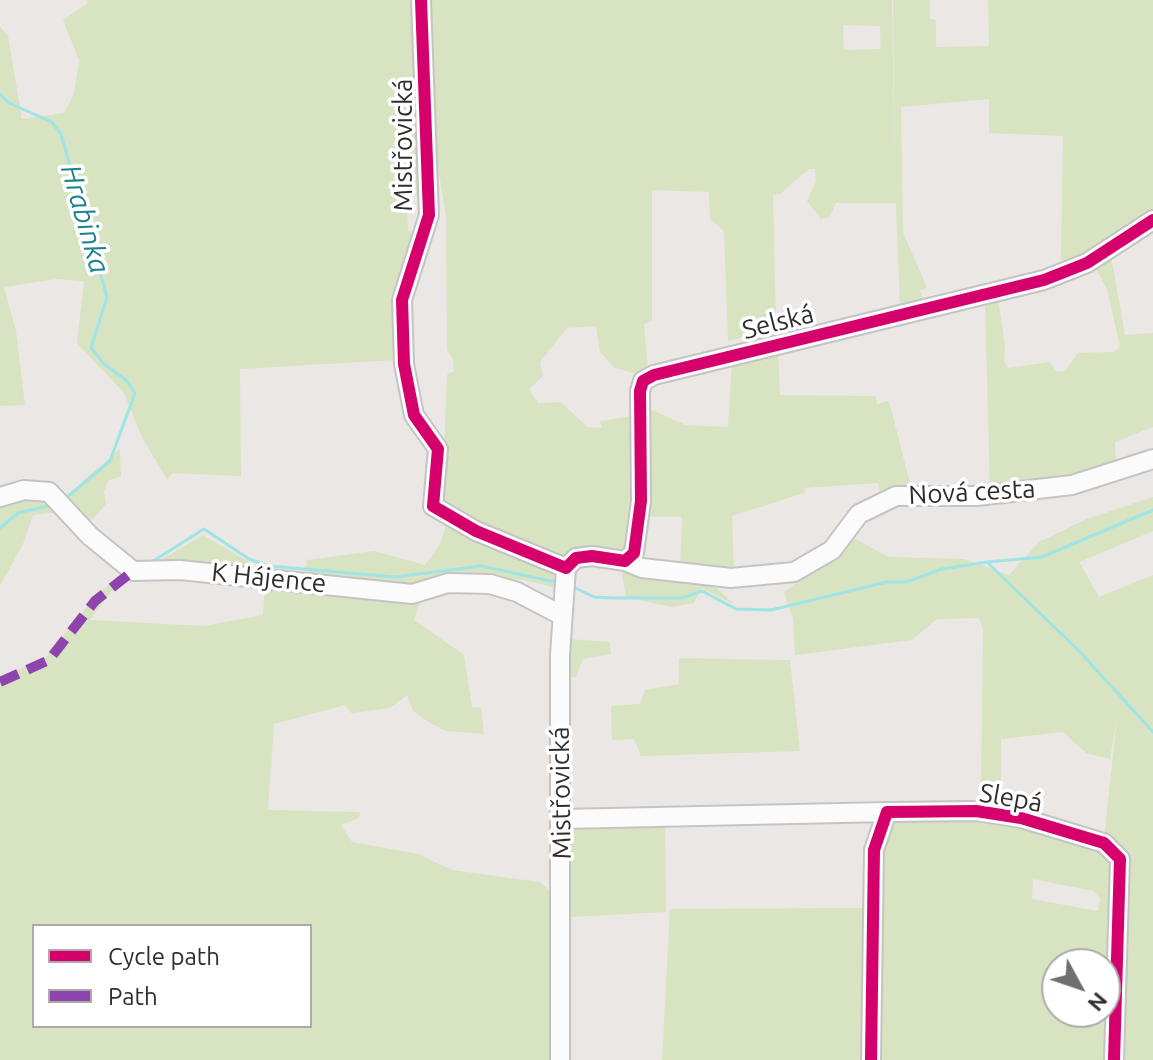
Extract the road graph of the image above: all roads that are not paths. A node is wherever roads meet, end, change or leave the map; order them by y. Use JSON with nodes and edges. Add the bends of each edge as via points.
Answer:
{"nodes":[{"id":1,"x":421,"y":0,"type":"edge"},
{"id":2,"x":1153,"y":220,"type":"edge"},
{"id":3,"x":1153,"y":459,"type":"edge"},
{"id":4,"x":0,"y":497,"type":"edge"},
{"id":5,"x":625,"y":561,"type":"junction"},
{"id":6,"x":565,"y":578,"type":"junction"},
{"id":7,"x":561,"y":615,"type":"junction"},
{"id":8,"x":887,"y":812,"type":"junction"},
{"id":9,"x":562,"y":819,"type":"junction"},
{"id":10,"x":560,"y":1060,"type":"edge"},
{"id":11,"x":871,"y":1060,"type":"edge"},
{"id":12,"x":1114,"y":1060,"type":"edge"}],
"edges":[{"from":1,"to":6,"type":"street","name":"Mistřovická","via":[[429,215],[402,300],[403,351],[414,415],[438,449],[433,506]]},
{"from":2,"to":5,"type":"street","name":"Selská","via":[[1087,263],[1044,280],[643,381],[639,531],[634,553]]},
{"from":3,"to":5,"type":"street","name":"Nová cesta","via":[[1072,485],[977,496],[896,496],[859,514],[832,550],[794,572],[731,578],[642,568]]},
{"from":4,"to":7,"type":"street","name":"K Hájence","via":[[37,489],[60,503],[133,571],[180,570],[412,594],[448,583],[490,584]]},
{"from":5,"to":6,"type":"street","via":[[576,558]]},
{"from":6,"to":7,"type":"street","name":"Mistřovická"},
{"from":7,"to":9,"type":"street","name":"Mistřovická"},
{"from":8,"to":9,"type":"street","name":"Slepá"},
{"from":8,"to":11,"type":"street","via":[[874,850]]},
{"from":8,"to":12,"type":"street","name":"Slepá","via":[[976,811],[1021,818],[1104,843],[1120,859]]},
{"from":9,"to":10,"type":"street","name":"Mistřovická"}]}
